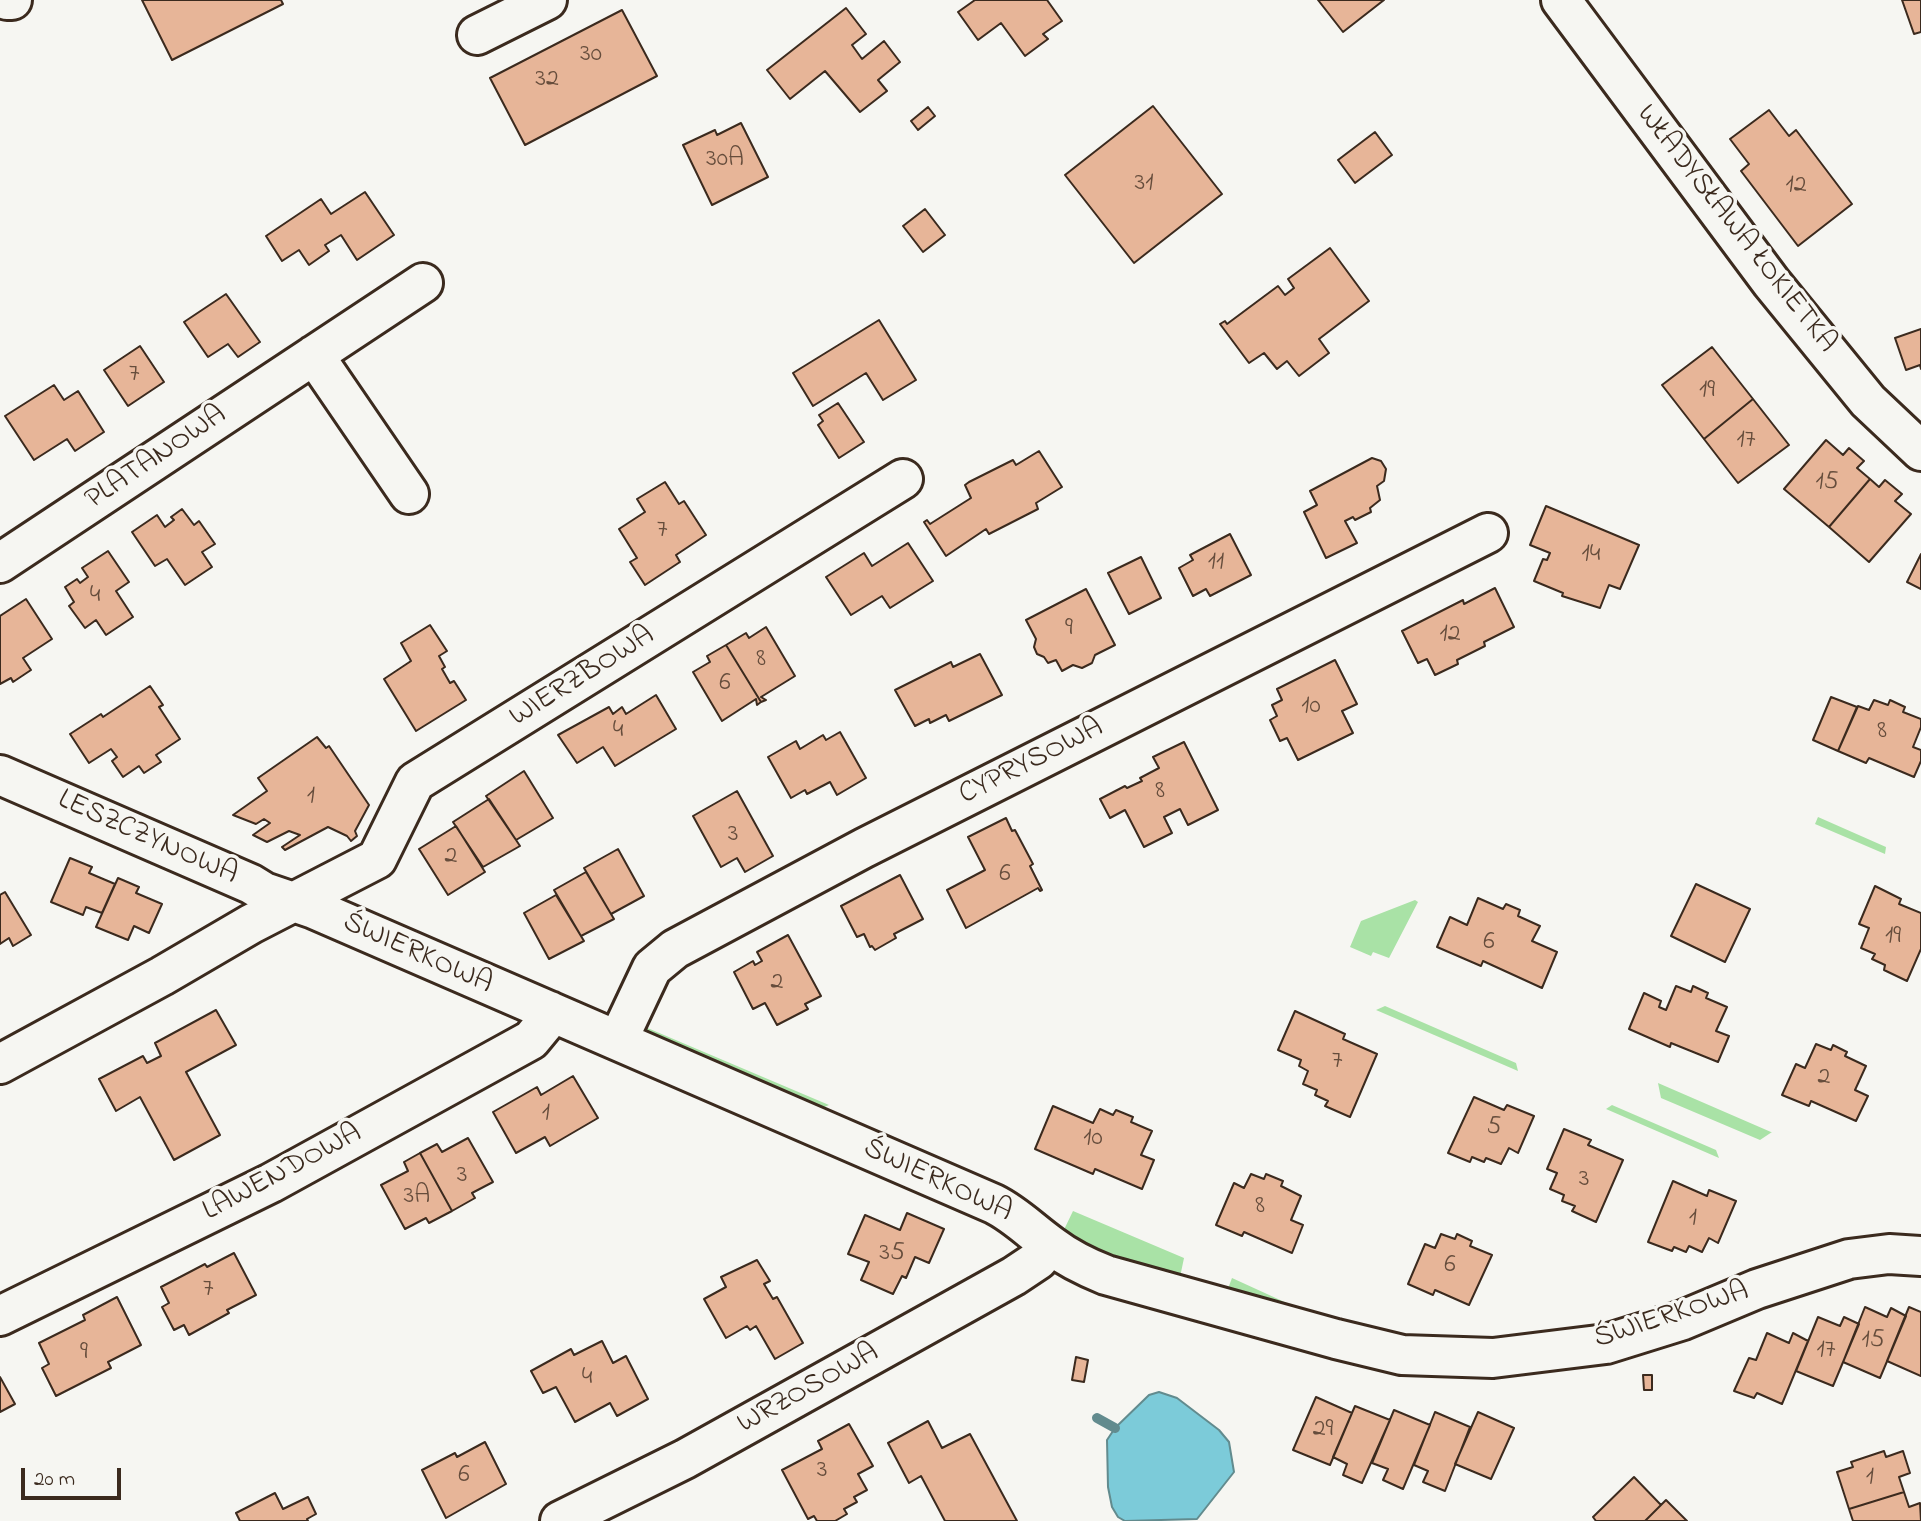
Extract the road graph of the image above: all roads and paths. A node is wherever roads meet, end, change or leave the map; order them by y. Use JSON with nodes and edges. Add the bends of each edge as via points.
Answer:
{"nodes":[{"id":1,"x":547,"y":0,"type":"edge"},
{"id":2,"x":1561,"y":0,"type":"edge"},
{"id":3,"x":477,"y":35,"type":"dead end"},
{"id":4,"x":423,"y":283,"type":"dead end"},
{"id":5,"x":314,"y":355,"type":"junction"},
{"id":6,"x":1921,"y":451,"type":"edge"},
{"id":7,"x":903,"y":480,"type":"dead end"},
{"id":8,"x":409,"y":494,"type":"dead end"},
{"id":9,"x":1488,"y":533,"type":"dead end"},
{"id":10,"x":0,"y":563,"type":"edge"},
{"id":11,"x":0,"y":775,"type":"edge"},
{"id":12,"x":294,"y":902,"type":"junction"},
{"id":13,"x":550,"y":1011,"type":"junction"},
{"id":14,"x":618,"y":1040,"type":"junction"},
{"id":15,"x":0,"y":1064,"type":"edge"},
{"id":16,"x":1050,"y":1245,"type":"junction"},
{"id":17,"x":1921,"y":1256,"type":"edge"},
{"id":18,"x":0,"y":1316,"type":"edge"},
{"id":19,"x":560,"y":1521,"type":"edge"}],
"edges":[{"from":1,"to":3,"type":"street"},
{"from":2,"to":6,"type":"street","name":"WŁADYSŁAWA ŁOKIETKA","via":[[1771,282],[1868,401]]},
{"from":4,"to":5,"type":"street","name":"PLATANOWA"},
{"from":5,"to":8,"type":"street"},
{"from":5,"to":10,"type":"street","name":"PLATANOWA"},
{"from":7,"to":12,"type":"street","name":"WIERZBOWA","via":[[415,782],[377,859]]},
{"from":9,"to":14,"type":"street","name":"CYPRYSOWA","via":[[864,848],[675,949],[652,968]]},
{"from":11,"to":12,"type":"street","name":"LESZCZYNOWA"},
{"from":12,"to":13,"type":"street","name":"ŚWIERKOWA"},
{"from":12,"to":15,"type":"street"},
{"from":13,"to":14,"type":"street","name":"ŚWIERKOWA"},
{"from":13,"to":18,"type":"street","name":"LAWENDOWA","via":[[531,1040],[271,1183]]},
{"from":14,"to":16,"type":"street","name":"ŚWIERKOWA","via":[[994,1204]]},
{"from":16,"to":17,"type":"street","name":"ŚWIERKOWA","via":[[1076,1263],[1106,1275],[1336,1339],[1402,1355],[1493,1358],[1606,1344],[1849,1259]]},
{"from":16,"to":19,"type":"street","name":"WRZOSOWA","via":[[1038,1260],[1002,1283],[684,1459]]}]}
